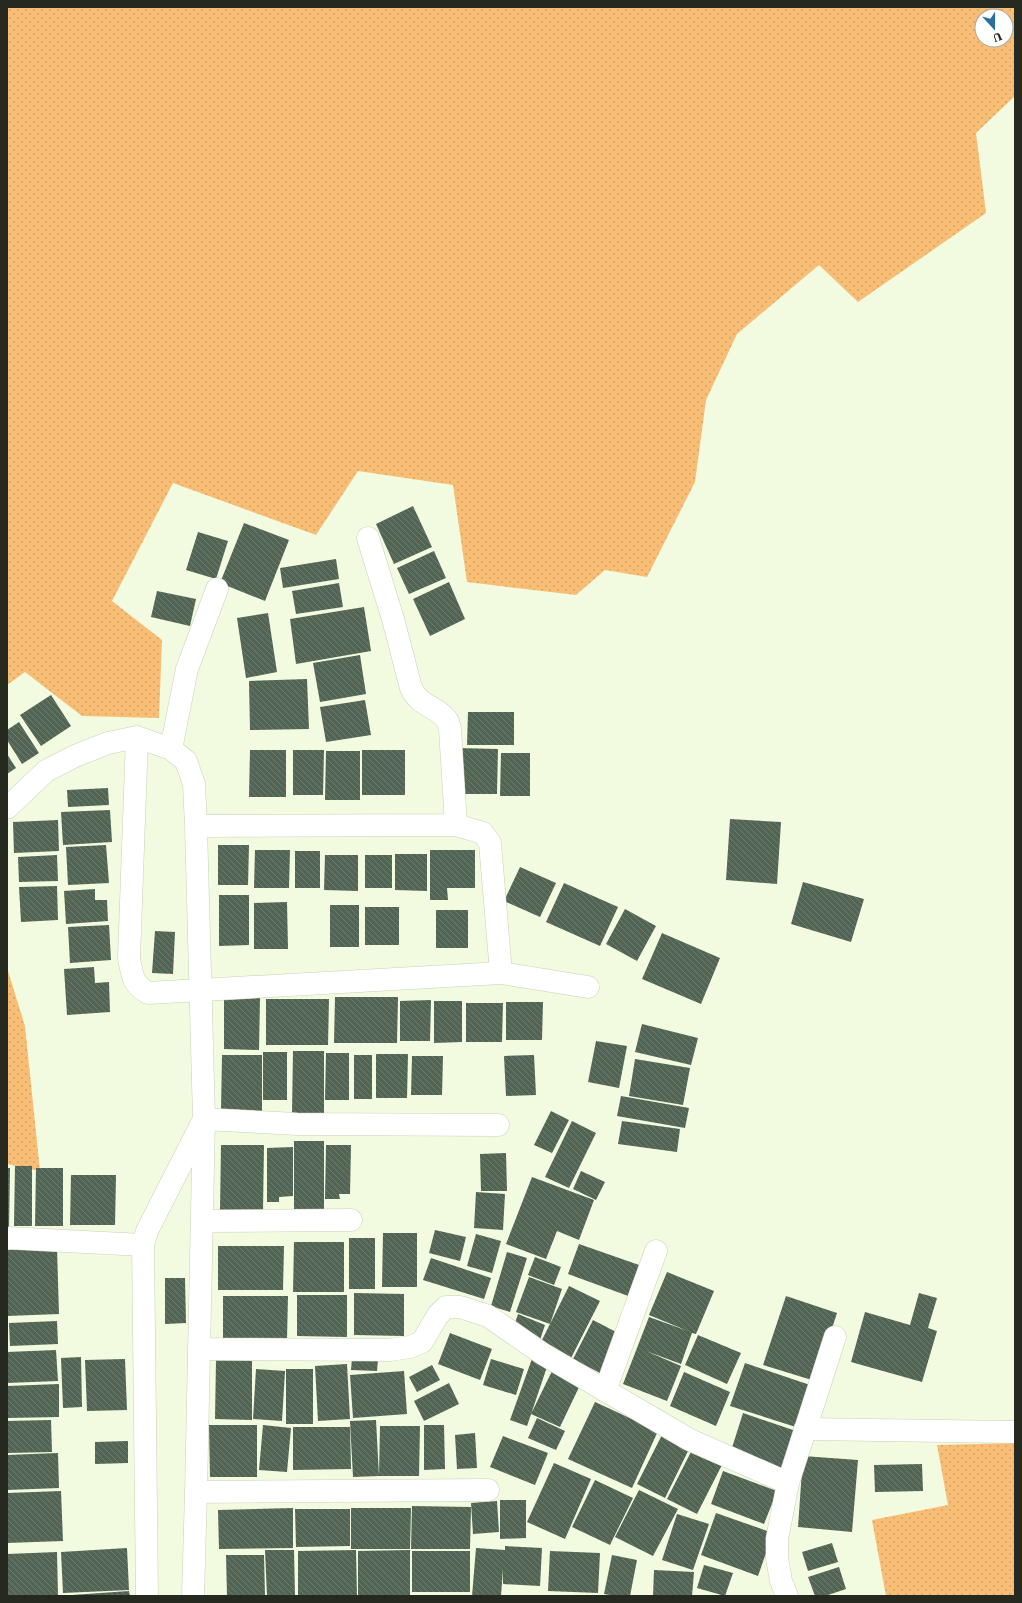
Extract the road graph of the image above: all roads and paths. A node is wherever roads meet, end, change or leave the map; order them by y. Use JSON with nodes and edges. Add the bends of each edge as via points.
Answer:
{"nodes":[{"id":1,"x":368,"y":538,"type":"dead end"},
{"id":2,"x":217,"y":589,"type":"dead end"},
{"id":3,"x":137,"y":737,"type":"junction"},
{"id":4,"x":171,"y":749,"type":"junction"},
{"id":5,"x":7,"y":808,"type":"edge"},
{"id":6,"x":456,"y":825,"type":"junction"},
{"id":7,"x":196,"y":826,"type":"junction"},
{"id":8,"x":501,"y":973,"type":"junction"},
{"id":9,"x":588,"y":987,"type":"dead end"},
{"id":10,"x":201,"y":989,"type":"junction"},
{"id":11,"x":204,"y":1119,"type":"junction"},
{"id":12,"x":498,"y":1125,"type":"dead end"},
{"id":13,"x":351,"y":1220,"type":"dead end"},
{"id":14,"x":202,"y":1221,"type":"junction"},
{"id":15,"x":7,"y":1238,"type":"edge"},
{"id":16,"x":143,"y":1245,"type":"junction"},
{"id":17,"x":656,"y":1251,"type":"dead end"},
{"id":18,"x":835,"y":1337,"type":"dead end"},
{"id":19,"x":200,"y":1349,"type":"junction"},
{"id":20,"x":605,"y":1391,"type":"junction"},
{"id":21,"x":805,"y":1429,"type":"junction"},
{"id":22,"x":1015,"y":1432,"type":"edge"},
{"id":23,"x":788,"y":1483,"type":"junction"},
{"id":24,"x":488,"y":1490,"type":"dead end"},
{"id":25,"x":196,"y":1492,"type":"junction"},
{"id":26,"x":147,"y":1596,"type":"edge"},
{"id":27,"x":192,"y":1596,"type":"edge"},
{"id":28,"x":787,"y":1596,"type":"edge"}],
"edges":[{"from":1,"to":6,"type":"street","via":[[411,688],[421,702],[447,720],[450,729]]},
{"from":2,"to":4,"type":"street","via":[[187,669]]},
{"from":3,"to":4,"type":"street"},
{"from":3,"to":5,"type":"street","via":[[108,743],[46,771]]},
{"from":3,"to":10,"type":"street","via":[[129,958],[133,978],[140,988],[148,993]]},
{"from":4,"to":7,"type":"street","via":[[186,761],[194,784]]},
{"from":6,"to":7,"type":"street"},
{"from":6,"to":8,"type":"street","via":[[483,833],[490,843]]},
{"from":7,"to":10,"type":"street"},
{"from":8,"to":9,"type":"street"},
{"from":8,"to":10,"type":"street"},
{"from":10,"to":11,"type":"street"},
{"from":11,"to":12,"type":"street","via":[[297,1124]]},
{"from":11,"to":14,"type":"street"},
{"from":11,"to":16,"type":"street","via":[[147,1231]]},
{"from":13,"to":14,"type":"street"},
{"from":14,"to":19,"type":"street"},
{"from":15,"to":16,"type":"street"},
{"from":16,"to":26,"type":"street"},
{"from":17,"to":20,"type":"street"},
{"from":18,"to":21,"type":"street"},
{"from":19,"to":20,"type":"street","via":[[390,1350],[410,1347],[422,1342],[438,1315],[446,1307],[460,1307],[488,1316],[543,1354]]},
{"from":19,"to":25,"type":"street"},
{"from":20,"to":23,"type":"street","via":[[690,1440]]},
{"from":21,"to":22,"type":"street"},
{"from":21,"to":23,"type":"street"},
{"from":23,"to":28,"type":"street","via":[[777,1558]]},
{"from":24,"to":25,"type":"street"},
{"from":25,"to":27,"type":"street"}]}
